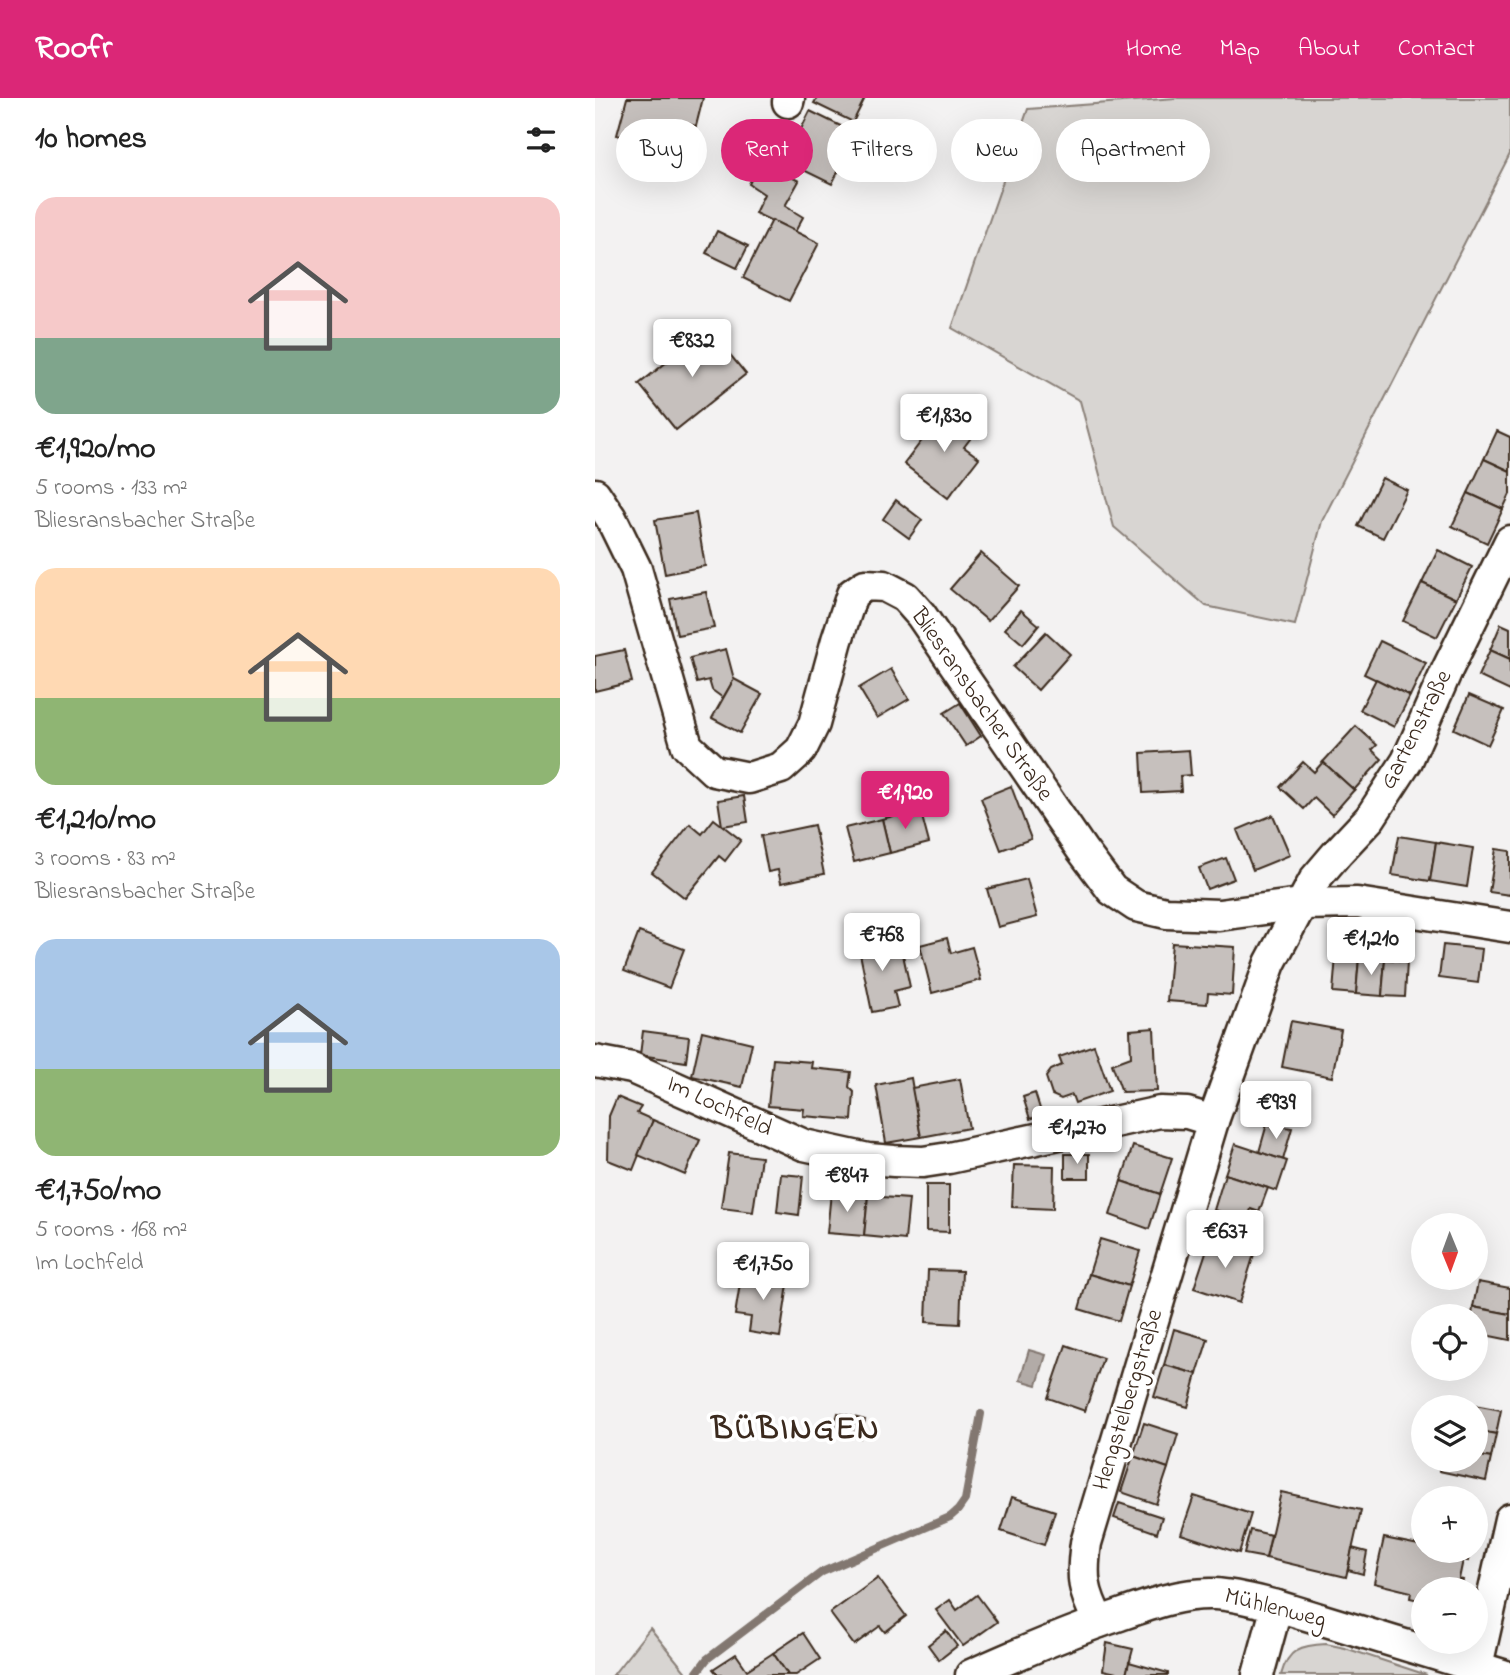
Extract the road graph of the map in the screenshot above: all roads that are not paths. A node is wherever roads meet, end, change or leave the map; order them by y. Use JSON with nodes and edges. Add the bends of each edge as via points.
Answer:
{"nodes":[{"id":1,"x":595,"y":494,"type":"edge"},
{"id":2,"x":1510,"y":541,"type":"edge"},
{"id":3,"x":1301,"y":904,"type":"junction"},
{"id":4,"x":1510,"y":927,"type":"edge"},
{"id":5,"x":595,"y":1061,"type":"edge"},
{"id":6,"x":1213,"y":1121,"type":"junction"},
{"id":7,"x":1510,"y":1520,"type":"edge"},
{"id":8,"x":1277,"y":1606,"type":"junction"},
{"id":9,"x":1099,"y":1622,"type":"junction"},
{"id":10,"x":1490,"y":1671,"type":"edge"},
{"id":11,"x":971,"y":1675,"type":"edge"},
{"id":12,"x":1258,"y":1675,"type":"edge"}],
"edges":[{"from":1,"to":3,"type":"street","name":"Bliesransbacher Straße","via":[[636,569],[687,746],[714,771],[749,778],[781,768],[801,750],[814,724],[852,594],[865,585],[884,586],[905,597],[921,615],[1112,890],[1136,906],[1166,913],[1219,915]]},
{"from":2,"to":3,"type":"street","name":"Gartenstraße","via":[[1407,761],[1370,818],[1315,879]]},
{"from":3,"to":4,"type":"street","name":"Bliesransbacher Straße","via":[[1357,903]]},
{"from":3,"to":6,"type":"street","name":"Hengstelbergstraße","via":[[1270,963]]},
{"from":5,"to":6,"type":"street","name":"Im Lochfeld","via":[[632,1068],[804,1145],[868,1159],[923,1162],[949,1158],[1160,1112],[1187,1113]]},
{"from":6,"to":9,"type":"street","name":"Hengstelbergstraße","via":[[1086,1543],[1083,1580],[1086,1598]]},
{"from":7,"to":10,"type":"street"},
{"from":8,"to":9,"type":"street","name":"Mühlenweg","via":[[1241,1597],[1189,1595]]},
{"from":8,"to":10,"type":"street","name":"Mühlenweg"},
{"from":8,"to":12,"type":"street"},
{"from":9,"to":11,"type":"street","name":"Mühlenweg"}]}
